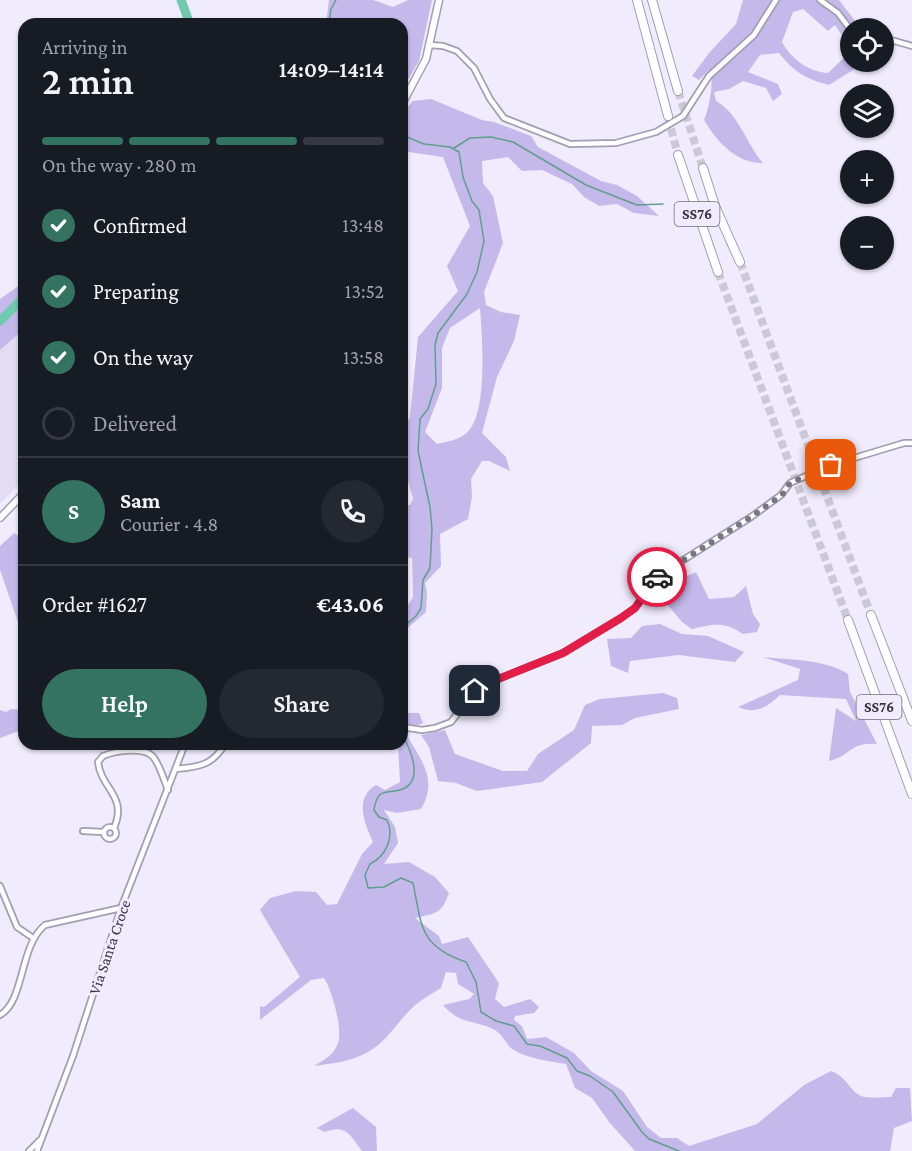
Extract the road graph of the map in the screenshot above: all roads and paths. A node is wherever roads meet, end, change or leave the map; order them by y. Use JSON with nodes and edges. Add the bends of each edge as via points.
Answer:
{"nodes":[{"id":1,"x":439,"y":0,"type":"edge"},
{"id":2,"x":637,"y":0,"type":"edge"},
{"id":3,"x":652,"y":0,"type":"edge"},
{"id":4,"x":776,"y":0,"type":"edge"},
{"id":5,"x":820,"y":0,"type":"edge"},
{"id":6,"x":841,"y":18,"type":"edge"},
{"id":7,"x":894,"y":41,"type":"edge"},
{"id":8,"x":430,"y":45,"type":"junction"},
{"id":9,"x":912,"y":46,"type":"edge"},
{"id":10,"x":678,"y":91,"type":"tunnel mouth"},
{"id":11,"x":408,"y":94,"type":"edge"},
{"id":12,"x":668,"y":116,"type":"tunnel mouth"},
{"id":13,"x":678,"y":155,"type":"tunnel mouth"},
{"id":14,"x":703,"y":168,"type":"tunnel mouth"},
{"id":15,"x":740,"y":262,"type":"tunnel mouth"},
{"id":16,"x":718,"y":272,"type":"tunnel mouth"},
{"id":17,"x":912,"y":443,"type":"edge"},
{"id":18,"x":18,"y":499,"type":"edge"},
{"id":19,"x":0,"y":518,"type":"edge"},
{"id":20,"x":871,"y":615,"type":"tunnel mouth"},
{"id":21,"x":848,"y":620,"type":"tunnel mouth"},
{"id":22,"x":912,"y":721,"type":"edge"},
{"id":23,"x":408,"y":728,"type":"edge"},
{"id":24,"x":183,"y":750,"type":"edge"},
{"id":25,"x":220,"y":750,"type":"edge"},
{"id":26,"x":176,"y":769,"type":"junction"},
{"id":27,"x":168,"y":790,"type":"junction"},
{"id":28,"x":912,"y":794,"type":"edge"},
{"id":29,"x":114,"y":828,"type":"junction"},
{"id":30,"x":83,"y":831,"type":"dead end"},
{"id":31,"x":104,"y":832,"type":"junction"},
{"id":32,"x":0,"y":886,"type":"edge"},
{"id":33,"x":121,"y":908,"type":"junction"},
{"id":34,"x":112,"y":910,"type":"junction"},
{"id":35,"x":118,"y":916,"type":"junction"},
{"id":36,"x":33,"y":938,"type":"junction"},
{"id":37,"x":0,"y":1015,"type":"edge"},
{"id":38,"x":41,"y":1140,"type":"junction"},
{"id":39,"x":29,"y":1151,"type":"edge"},
{"id":40,"x":37,"y":1151,"type":"edge"}],
"edges":[{"from":1,"to":8,"type":"main road"},
{"from":2,"to":12,"type":"highway"},
{"from":3,"to":10,"type":"highway"},
{"from":4,"to":8,"type":"street","via":[[754,35],[709,76],[682,116],[656,132],[615,143],[570,144],[504,118],[474,68],[457,51]]},
{"from":5,"to":6,"type":"street"},
{"from":7,"to":9,"type":"street"},
{"from":8,"to":11,"type":"main road"},
{"from":13,"to":16,"type":"highway","number":"SS76"},
{"from":14,"to":15,"type":"highway","number":"SS76"},
{"from":17,"to":23,"type":"street","via":[[831,465],[790,483],[782,495],[751,517],[658,576],[635,608],[621,618],[563,653],[488,683],[475,691],[451,722],[422,730]]},
{"from":18,"to":19,"type":"main road"},
{"from":20,"to":22,"type":"highway","number":"SS76"},
{"from":21,"to":28,"type":"highway","number":"SS76"},
{"from":24,"to":26,"type":"street","name":"Via Santa Croce"},
{"from":25,"to":26,"type":"street","via":[[202,766]]},
{"from":26,"to":27,"type":"street","name":"Via Santa Croce"},
{"from":27,"to":29,"type":"street","via":[[149,753],[130,751],[103,756],[99,767],[116,795],[118,807]]},
{"from":27,"to":33,"type":"street","name":"Via Santa Croce"},
{"from":29,"to":31,"type":"street","via":[[107,827]]},
{"from":29,"to":31,"type":"street","via":[[117,833],[112,839],[106,838]]},
{"from":30,"to":31,"type":"street"},
{"from":32,"to":36,"type":"street","via":[[17,927]]},
{"from":33,"to":34,"type":"street"},
{"from":33,"to":35,"type":"street","name":"Via Santa Croce"},
{"from":34,"to":35,"type":"street"},
{"from":34,"to":36,"type":"street","via":[[45,925]]},
{"from":35,"to":38,"type":"street","name":"Via Santa Croce","via":[[74,1056]]},
{"from":36,"to":37,"type":"street","via":[[12,1003]]},
{"from":38,"to":39,"type":"street"},
{"from":38,"to":40,"type":"street","name":"Via Santa Croce"}]}
